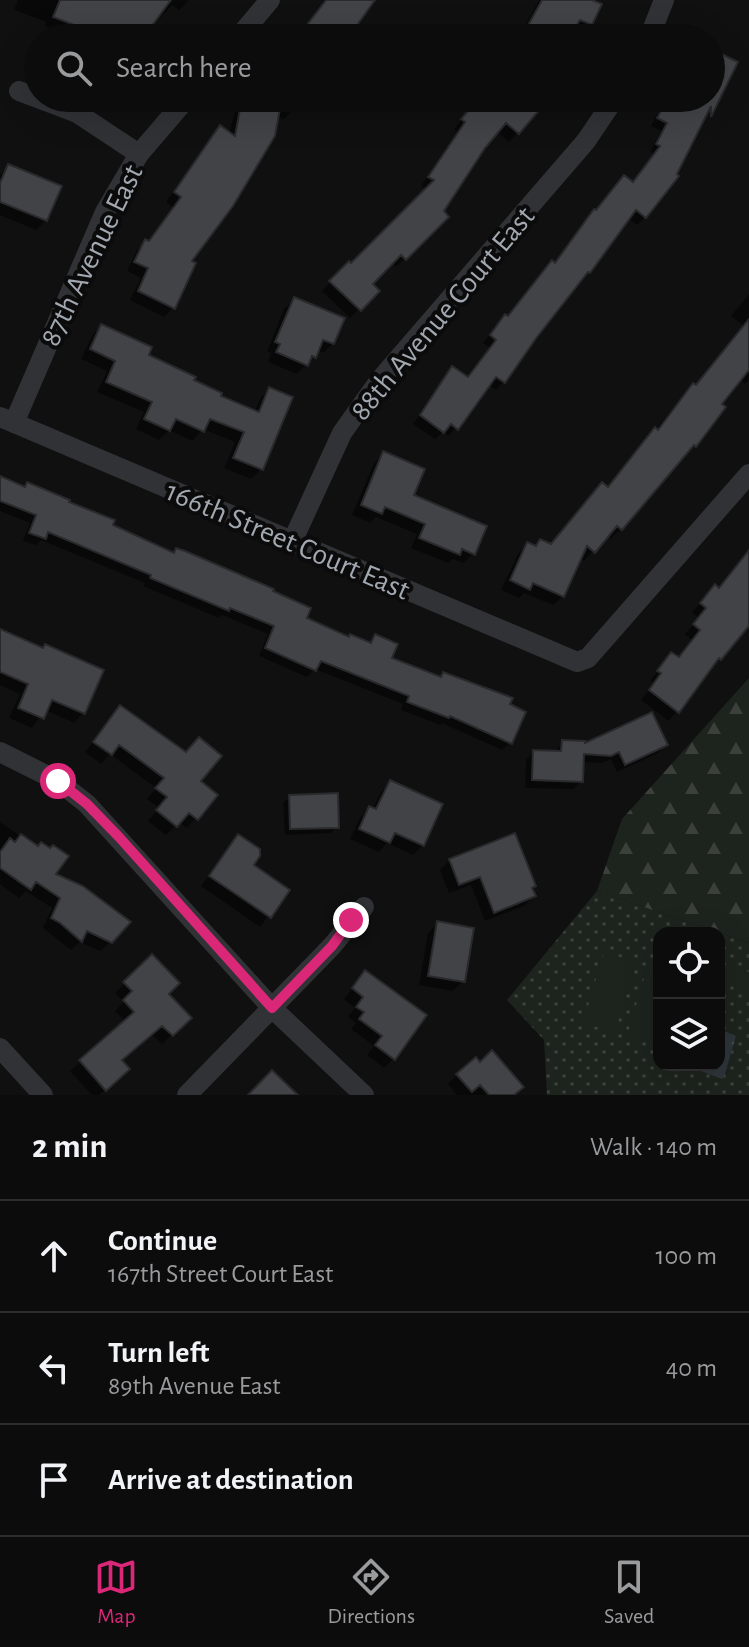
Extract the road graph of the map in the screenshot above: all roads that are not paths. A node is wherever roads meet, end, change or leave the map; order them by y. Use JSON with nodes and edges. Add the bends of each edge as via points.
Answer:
{"nodes":[{"id":1,"x":270,"y":0,"type":"edge"},
{"id":2,"x":664,"y":0,"type":"edge"},
{"id":3,"x":250,"y":24,"type":"edge"},
{"id":4,"x":655,"y":24,"type":"edge"},
{"id":5,"x":19,"y":91,"type":"dead end"},
{"id":6,"x":24,"y":93,"type":"edge"},
{"id":7,"x":74,"y":112,"type":"edge"},
{"id":8,"x":175,"y":112,"type":"edge"},
{"id":9,"x":606,"y":112,"type":"edge"},
{"id":10,"x":139,"y":154,"type":"junction"},
{"id":11,"x":7,"y":420,"type":"edge"},
{"id":12,"x":749,"y":474,"type":"edge"},
{"id":13,"x":292,"y":542,"type":"junction"},
{"id":14,"x":0,"y":752,"type":"edge"},
{"id":15,"x":364,"y":907,"type":"dead end"},
{"id":16,"x":272,"y":1008,"type":"junction"},
{"id":17,"x":0,"y":1048,"type":"edge"},
{"id":18,"x":43,"y":1095,"type":"edge"},
{"id":19,"x":187,"y":1095,"type":"edge"},
{"id":20,"x":364,"y":1095,"type":"edge"}],
"edges":[{"from":1,"to":3,"type":"street"},
{"from":2,"to":4,"type":"street"},
{"from":5,"to":6,"type":"street"},
{"from":7,"to":10,"type":"street"},
{"from":8,"to":10,"type":"street","name":"87th Avenue East"},
{"from":9,"to":13,"type":"street","name":"88th Avenue Court East","via":[[379,381],[342,433]]},
{"from":10,"to":11,"type":"street","name":"87th Avenue East","via":[[105,212]]},
{"from":11,"to":13,"type":"street","name":"166th Street Court East"},
{"from":12,"to":13,"type":"street","name":"166th Street Court East","via":[[588,658],[577,662]]},
{"from":14,"to":16,"type":"street","via":[[58,781],[87,804]]},
{"from":15,"to":16,"type":"street"},
{"from":16,"to":19,"type":"street"},
{"from":16,"to":20,"type":"street"},
{"from":17,"to":18,"type":"street"}]}
